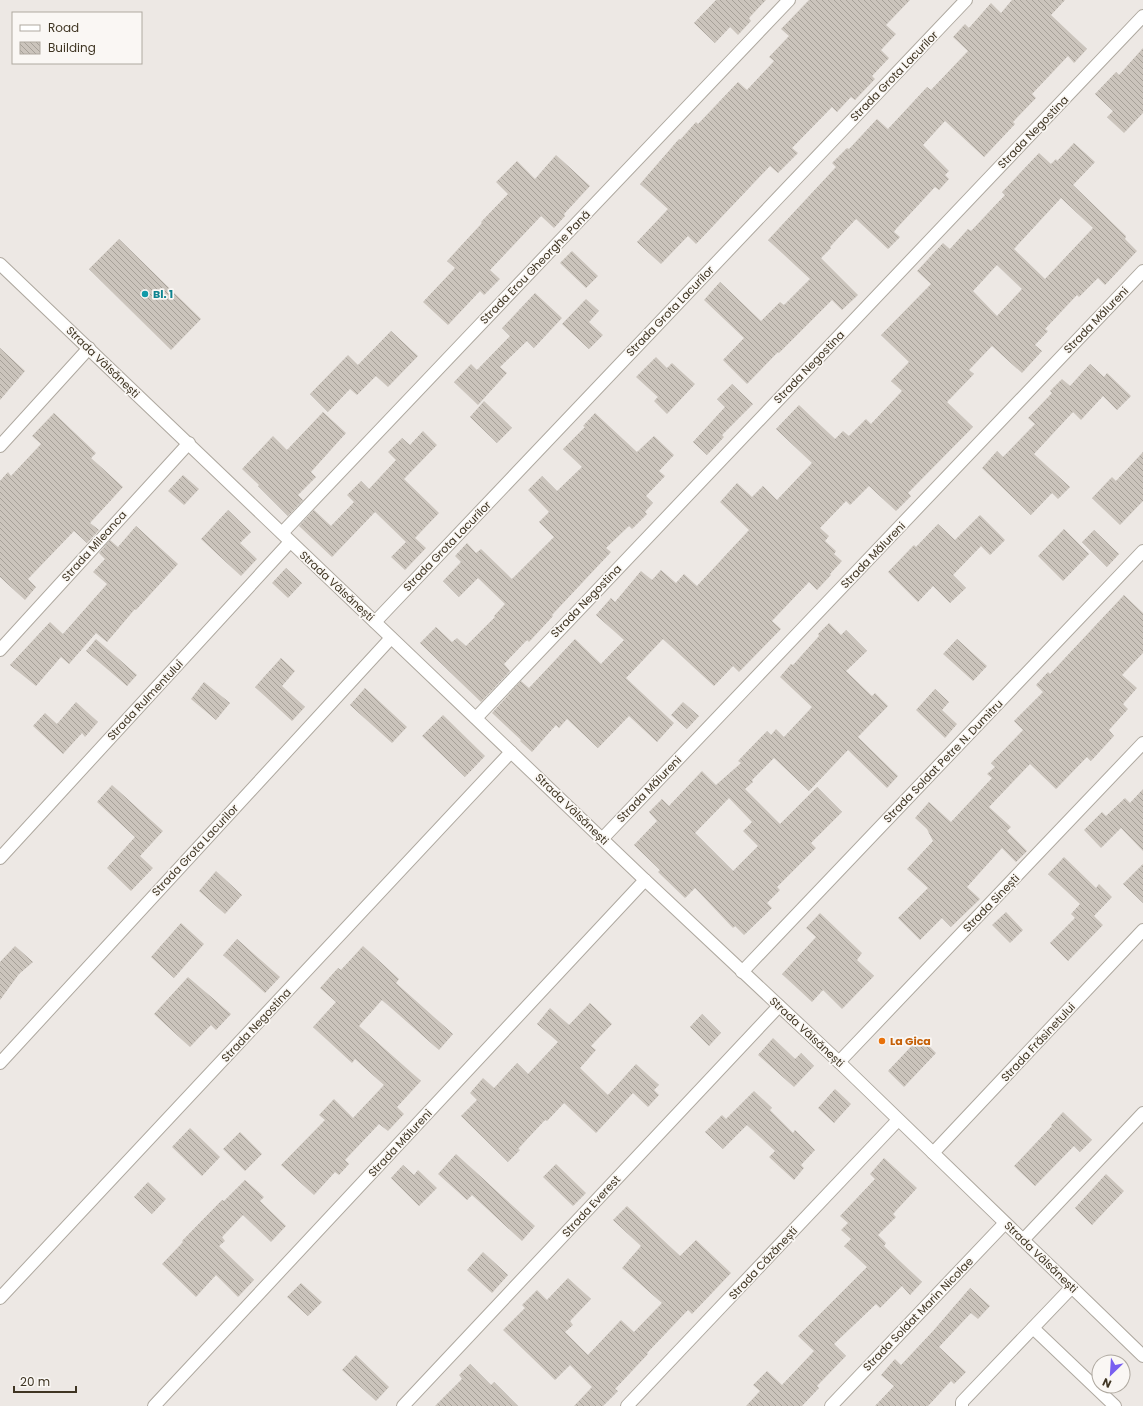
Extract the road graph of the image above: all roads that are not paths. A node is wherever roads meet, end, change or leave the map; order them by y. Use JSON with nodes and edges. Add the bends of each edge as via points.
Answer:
{"nodes":[{"id":1,"x":789,"y":0,"type":"edge"},
{"id":2,"x":966,"y":0,"type":"edge"},
{"id":3,"x":1143,"y":16,"type":"edge"},
{"id":4,"x":0,"y":264,"type":"edge"},
{"id":5,"x":1143,"y":271,"type":"edge"},
{"id":6,"x":89,"y":348,"type":"junction"},
{"id":7,"x":189,"y":443,"type":"junction"},
{"id":8,"x":0,"y":446,"type":"edge"},
{"id":9,"x":286,"y":538,"type":"junction"},
{"id":10,"x":1143,"y":551,"type":"edge"},
{"id":11,"x":375,"y":622,"type":"junction"},
{"id":12,"x":391,"y":638,"type":"junction"},
{"id":13,"x":0,"y":650,"type":"edge"},
{"id":14,"x":476,"y":718,"type":"junction"},
{"id":15,"x":1143,"y":743,"type":"edge"},
{"id":16,"x":511,"y":752,"type":"junction"},
{"id":17,"x":603,"y":838,"type":"junction"},
{"id":18,"x":0,"y":858,"type":"edge"},
{"id":19,"x":645,"y":880,"type":"junction"},
{"id":20,"x":1143,"y":930,"type":"edge"},
{"id":21,"x":742,"y":972,"type":"junction"},
{"id":22,"x":779,"y":1006,"type":"junction"},
{"id":23,"x":839,"y":1062,"type":"junction"},
{"id":24,"x":0,"y":1063,"type":"edge"},
{"id":25,"x":1143,"y":1113,"type":"edge"},
{"id":26,"x":898,"y":1120,"type":"junction"},
{"id":27,"x":933,"y":1153,"type":"junction"},
{"id":28,"x":1006,"y":1223,"type":"junction"},
{"id":29,"x":1023,"y":1240,"type":"junction"},
{"id":30,"x":1072,"y":1287,"type":"junction"},
{"id":31,"x":0,"y":1298,"type":"edge"},
{"id":32,"x":1033,"y":1328,"type":"junction"},
{"id":33,"x":1143,"y":1356,"type":"edge"},
{"id":34,"x":154,"y":1406,"type":"edge"},
{"id":35,"x":403,"y":1406,"type":"edge"},
{"id":36,"x":627,"y":1406,"type":"edge"},
{"id":37,"x":831,"y":1406,"type":"edge"},
{"id":38,"x":962,"y":1406,"type":"edge"},
{"id":39,"x":1115,"y":1406,"type":"edge"}],
"edges":[{"from":1,"to":9,"type":"street","name":"Strada Erou Gheorghe Pană"},
{"from":2,"to":11,"type":"street","name":"Strada Grota Lacurilor"},
{"from":3,"to":14,"type":"street","name":"Strada Negostina"},
{"from":4,"to":6,"type":"street","name":"Strada Vâlsănești"},
{"from":5,"to":17,"type":"street","name":"Strada Mălureni"},
{"from":6,"to":7,"type":"street","name":"Strada Vâlsănești"},
{"from":6,"to":8,"type":"street"},
{"from":7,"to":9,"type":"street","name":"Strada Vâlsănești"},
{"from":7,"to":13,"type":"street","name":"Strada Mileanca"},
{"from":9,"to":11,"type":"street","name":"Strada Vâlsănești"},
{"from":9,"to":18,"type":"street","name":"Strada Rulmentului"},
{"from":10,"to":21,"type":"street","name":"Strada Soldat Petre N. Dumitru"},
{"from":11,"to":12,"type":"street","name":"Strada Vâlsănești"},
{"from":12,"to":14,"type":"street","name":"Strada Vâlsănești"},
{"from":12,"to":24,"type":"street","name":"Strada Grota Lacurilor"},
{"from":14,"to":16,"type":"street","name":"Strada Vâlsănești"},
{"from":15,"to":23,"type":"street","name":"Strada Sinești"},
{"from":16,"to":17,"type":"street","name":"Strada Vâlsănești"},
{"from":16,"to":31,"type":"street","name":"Strada Negostina"},
{"from":17,"to":19,"type":"street","name":"Strada Vâlsănești"},
{"from":19,"to":21,"type":"street","name":"Strada Vâlsănești"},
{"from":19,"to":34,"type":"street","name":"Strada Mălureni"},
{"from":20,"to":27,"type":"street","name":"Strada Frăsinetului"},
{"from":21,"to":22,"type":"street","name":"Strada Vâlsănești"},
{"from":22,"to":23,"type":"street","name":"Strada Vâlsănești"},
{"from":22,"to":35,"type":"street","name":"Strada Everest"},
{"from":23,"to":26,"type":"street","name":"Strada Vâlsănești"},
{"from":25,"to":29,"type":"street"},
{"from":26,"to":27,"type":"street","name":"Strada Vâlsănești"},
{"from":26,"to":36,"type":"street","name":"Strada Căzănești"},
{"from":27,"to":28,"type":"street","name":"Strada Vâlsănești"},
{"from":28,"to":29,"type":"street","name":"Strada Vâlsănești"},
{"from":28,"to":37,"type":"street","name":"Strada Soldat Marin Nicolae"},
{"from":29,"to":30,"type":"street","name":"Strada Vâlsănești"},
{"from":30,"to":32,"type":"street"},
{"from":30,"to":33,"type":"street","name":"Strada Vâlsănești"},
{"from":32,"to":38,"type":"street","via":[[962,1402]]},
{"from":32,"to":39,"type":"street"}]}
